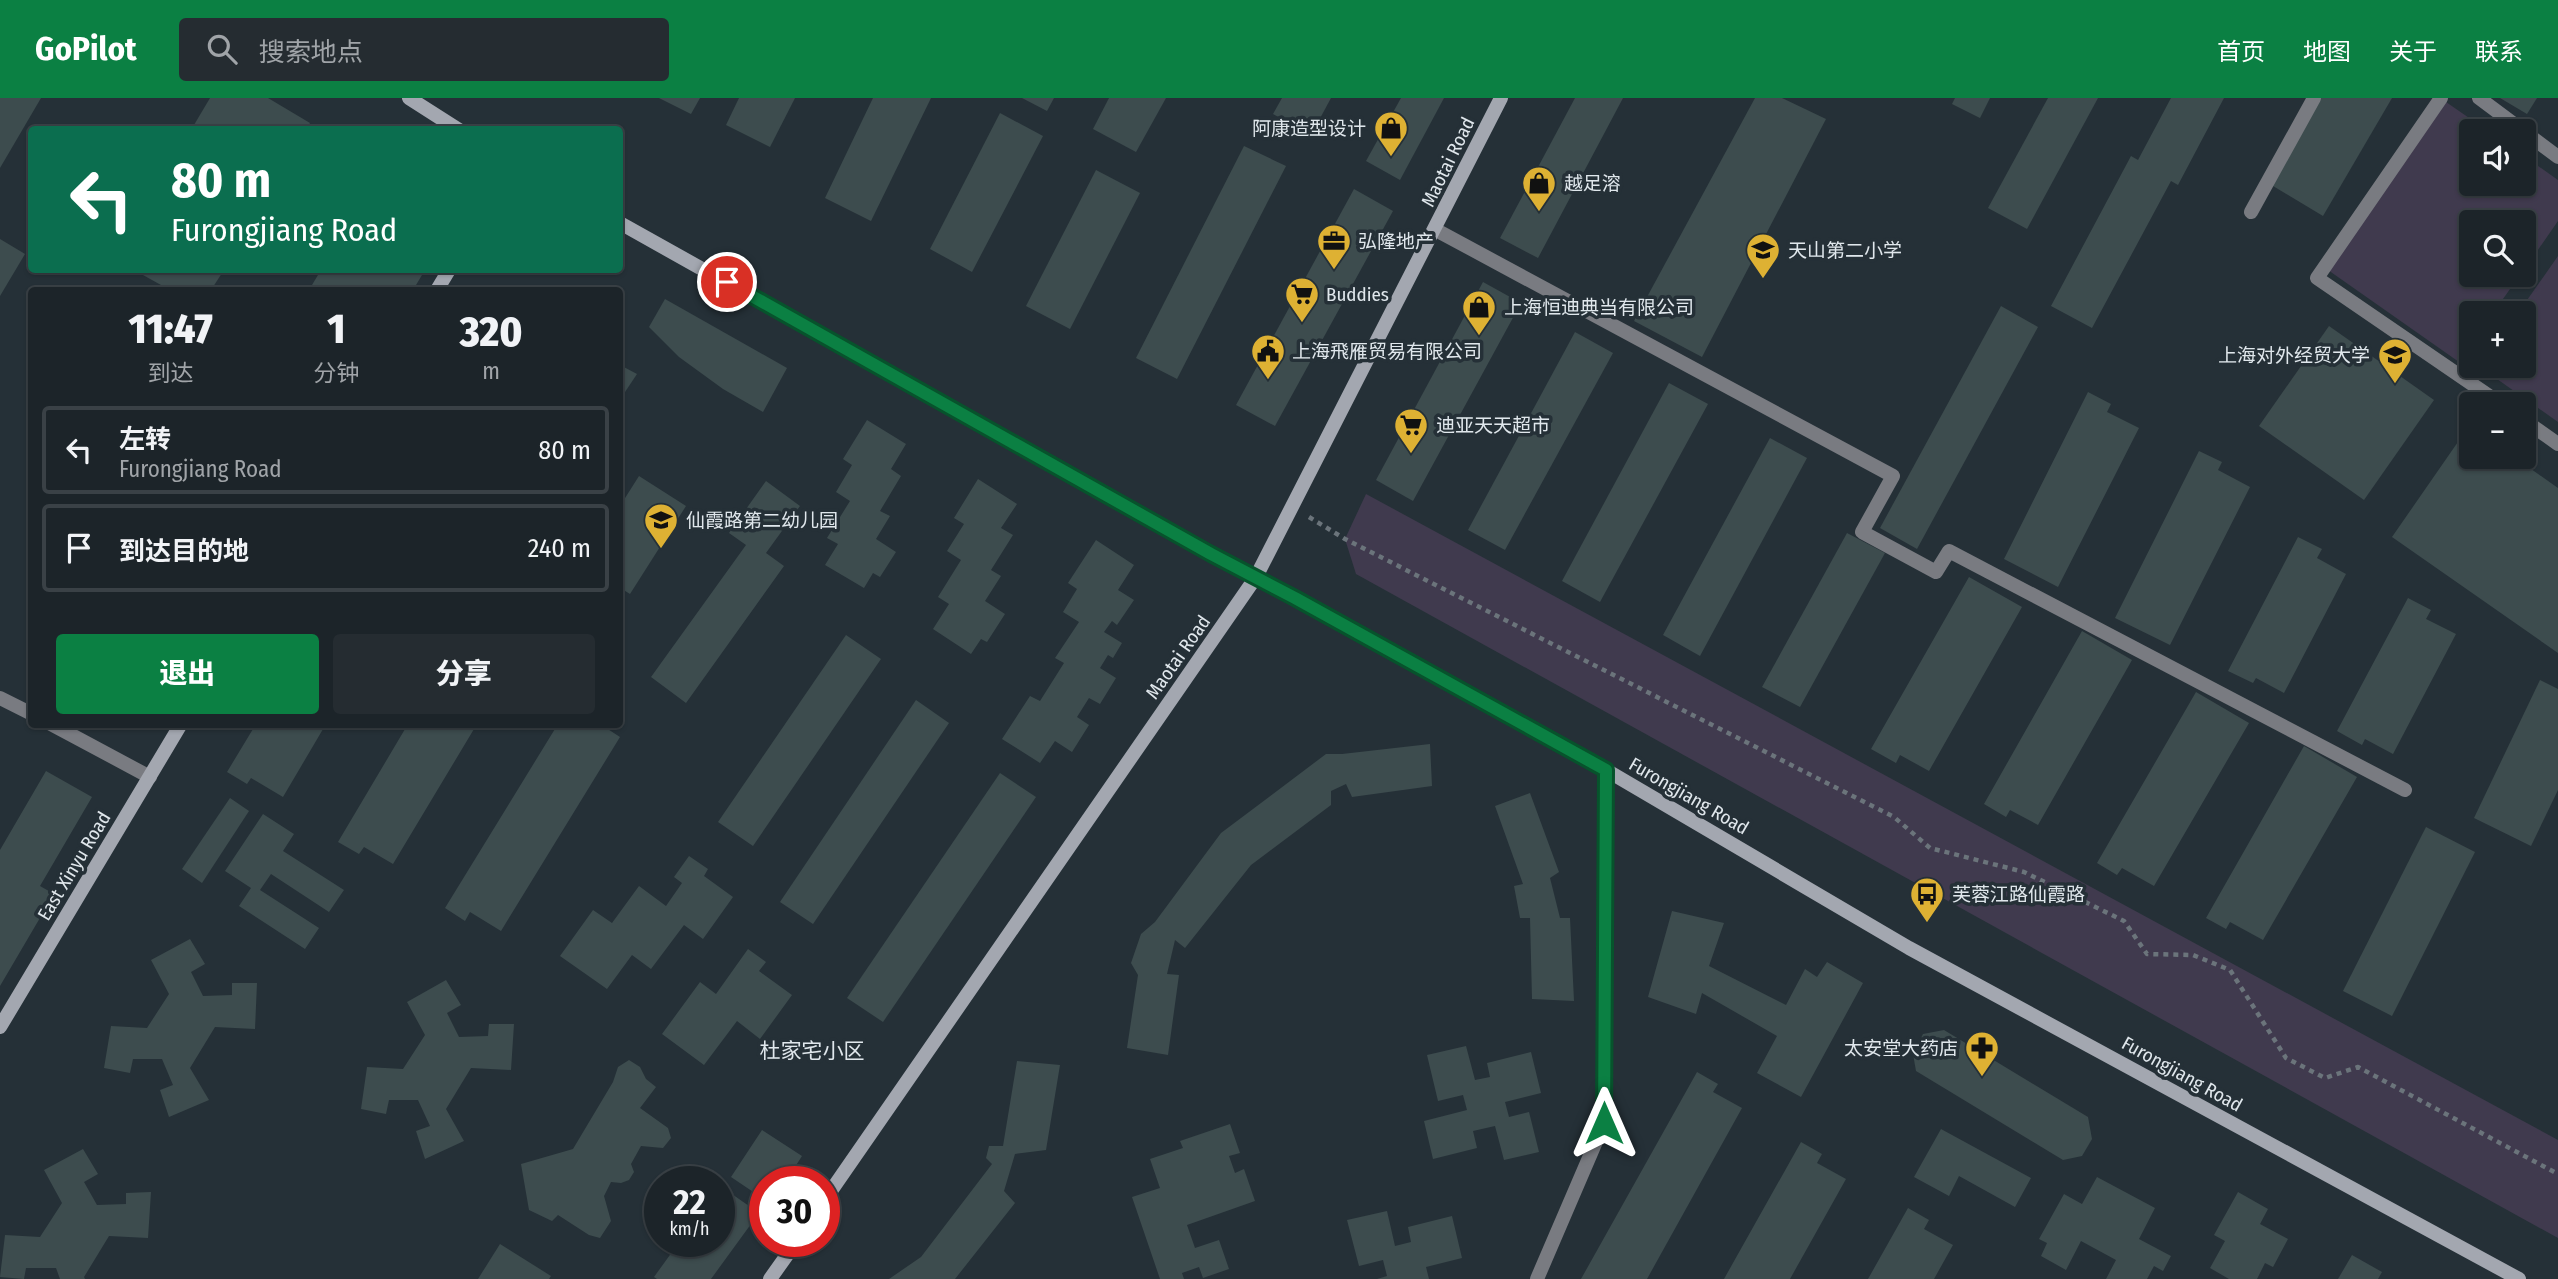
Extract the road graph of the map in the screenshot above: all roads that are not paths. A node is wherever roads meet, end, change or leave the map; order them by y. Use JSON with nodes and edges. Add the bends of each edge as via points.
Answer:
{"nodes":[{"id":1,"x":409,"y":98,"type":"edge"},
{"id":2,"x":1501,"y":98,"type":"edge"},
{"id":3,"x":2314,"y":98,"type":"edge"},
{"id":4,"x":2441,"y":98,"type":"edge"},
{"id":5,"x":2479,"y":98,"type":"edge"},
{"id":6,"x":453,"y":126,"type":"edge"},
{"id":7,"x":2558,"y":157,"type":"edge"},
{"id":8,"x":2251,"y":212,"type":"dead end"},
{"id":9,"x":623,"y":225,"type":"edge"},
{"id":10,"x":1436,"y":230,"type":"junction"},
{"id":11,"x":2483,"y":392,"type":"edge"},
{"id":12,"x":2536,"y":428,"type":"edge"},
{"id":13,"x":2558,"y":444,"type":"edge"},
{"id":14,"x":1256,"y":577,"type":"junction"},
{"id":15,"x":0,"y":698,"type":"edge"},
{"id":16,"x":28,"y":712,"type":"edge"},
{"id":17,"x":58,"y":728,"type":"edge"},
{"id":18,"x":179,"y":728,"type":"edge"},
{"id":19,"x":1606,"y":770,"type":"junction"},
{"id":20,"x":150,"y":777,"type":"junction"},
{"id":21,"x":2405,"y":790,"type":"dead end"},
{"id":22,"x":0,"y":1027,"type":"edge"},
{"id":23,"x":840,"y":1178,"type":"edge"},
{"id":24,"x":786,"y":1257,"type":"edge"},
{"id":25,"x":770,"y":1279,"type":"edge"},
{"id":26,"x":1537,"y":1279,"type":"edge"},
{"id":27,"x":2519,"y":1279,"type":"edge"}],
"edges":[{"from":1,"to":6,"type":"street"},
{"from":2,"to":10,"type":"street","name":"Maotai Road"},
{"from":3,"to":8,"type":"street"},
{"from":4,"to":11,"type":"street","via":[[2317,278]]},
{"from":5,"to":7,"type":"street"},
{"from":9,"to":14,"type":"street","name":"Furongjiang Road"},
{"from":10,"to":14,"type":"street","name":"Maotai Road"},
{"from":10,"to":21,"type":"street","via":[[1893,476],[1862,532],[1936,572],[1949,551]]},
{"from":12,"to":13,"type":"street"},
{"from":14,"to":19,"type":"street","name":"Furongjiang Road"},
{"from":14,"to":23,"type":"street","name":"Maotai Road"},
{"from":15,"to":16,"type":"street"},
{"from":17,"to":20,"type":"street"},
{"from":18,"to":20,"type":"street","name":"East Xinyu Road"},
{"from":19,"to":26,"type":"street","via":[[1604,1123]]},
{"from":19,"to":27,"type":"street","name":"Furongjiang Road","via":[[1909,948]]},
{"from":20,"to":22,"type":"street","name":"East Xinyu Road"},
{"from":24,"to":25,"type":"street"}]}
